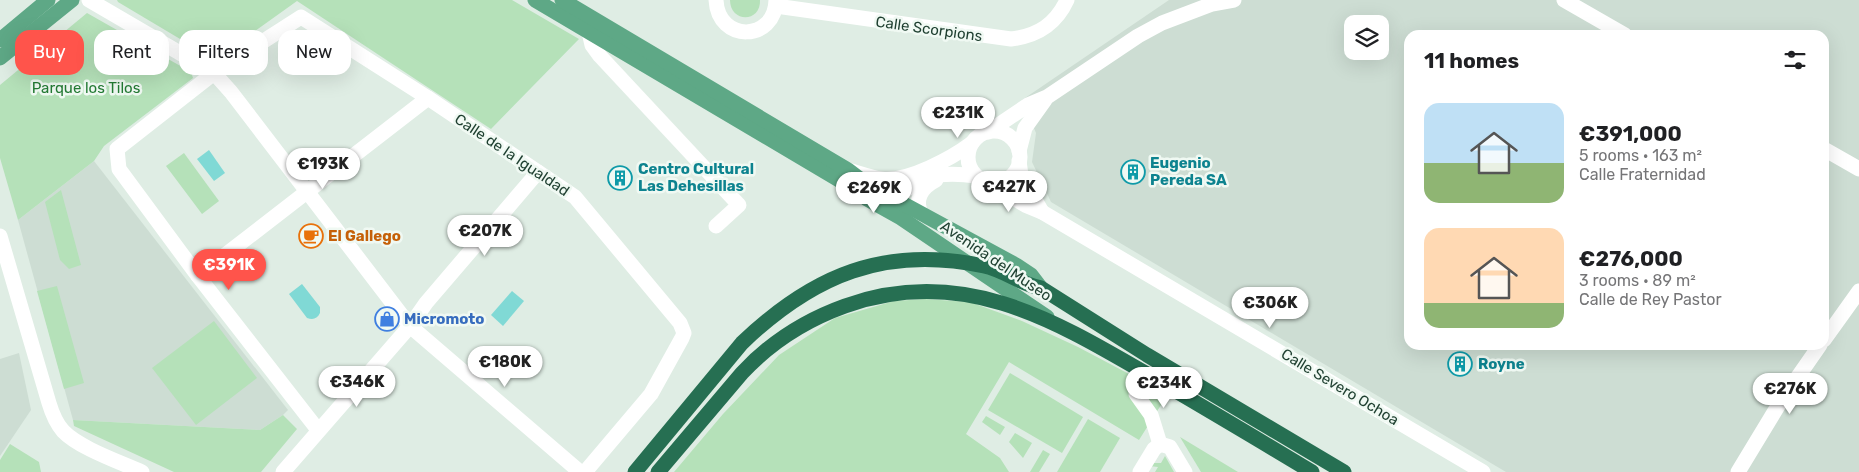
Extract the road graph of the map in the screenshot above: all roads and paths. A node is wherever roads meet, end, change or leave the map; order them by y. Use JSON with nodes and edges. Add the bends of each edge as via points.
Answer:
{"nodes":[{"id":1,"x":48,"y":0,"type":"edge"},
{"id":2,"x":72,"y":0,"type":"edge"},
{"id":3,"x":89,"y":0,"type":"edge"},
{"id":4,"x":535,"y":0,"type":"edge"},
{"id":5,"x":562,"y":0,"type":"edge"},
{"id":6,"x":716,"y":0,"type":"edge"},
{"id":7,"x":1067,"y":0,"type":"edge"},
{"id":8,"x":1234,"y":0,"type":"edge"},
{"id":9,"x":1564,"y":0,"type":"edge"},
{"id":10,"x":776,"y":3,"type":"edge"},
{"id":11,"x":1616,"y":30,"type":"edge"},
{"id":12,"x":589,"y":32,"type":"junction"},
{"id":13,"x":268,"y":38,"type":"edge"},
{"id":14,"x":0,"y":40,"type":"edge"},
{"id":15,"x":179,"y":53,"type":"edge"},
{"id":16,"x":0,"y":58,"type":"edge"},
{"id":17,"x":211,"y":75,"type":"edge"},
{"id":18,"x":216,"y":75,"type":"edge"},
{"id":19,"x":1047,"y":97,"type":"junction"},
{"id":20,"x":428,"y":98,"type":"junction"},
{"id":21,"x":988,"y":132,"type":"junction"},
{"id":22,"x":972,"y":143,"type":"junction"},
{"id":23,"x":1829,"y":152,"type":"edge"},
{"id":24,"x":1019,"y":156,"type":"junction"},
{"id":25,"x":1859,"y":169,"type":"edge"},
{"id":26,"x":848,"y":170,"type":"junction"},
{"id":27,"x":538,"y":172,"type":"junction"},
{"id":28,"x":948,"y":176,"type":"junction"},
{"id":29,"x":976,"y":176,"type":"junction"},
{"id":30,"x":990,"y":182,"type":"junction"},
{"id":31,"x":856,"y":190,"type":"junction"},
{"id":32,"x":306,"y":192,"type":"junction"},
{"id":33,"x":891,"y":198,"type":"junction"},
{"id":34,"x":1042,"y":212,"type":"junction"},
{"id":35,"x":922,"y":215,"type":"junction"},
{"id":36,"x":716,"y":226,"type":"dead end"},
{"id":37,"x":0,"y":236,"type":"edge"},
{"id":38,"x":966,"y":263,"type":"junction"},
{"id":39,"x":198,"y":276,"type":"junction"},
{"id":40,"x":1041,"y":288,"type":"junction"},
{"id":41,"x":1859,"y":290,"type":"edge"},
{"id":42,"x":410,"y":326,"type":"junction"},
{"id":43,"x":1063,"y":327,"type":"junction"},
{"id":44,"x":1829,"y":333,"type":"edge"},
{"id":45,"x":1817,"y":350,"type":"edge"},
{"id":46,"x":1136,"y":394,"type":"dead end"},
{"id":47,"x":318,"y":430,"type":"junction"},
{"id":48,"x":1160,"y":444,"type":"junction"},
{"id":49,"x":142,"y":472,"type":"edge"},
{"id":50,"x":283,"y":472,"type":"edge"},
{"id":51,"x":580,"y":472,"type":"edge"},
{"id":52,"x":586,"y":472,"type":"edge"},
{"id":53,"x":635,"y":472,"type":"edge"},
{"id":54,"x":658,"y":472,"type":"edge"},
{"id":55,"x":1140,"y":472,"type":"edge"},
{"id":56,"x":1185,"y":472,"type":"edge"},
{"id":57,"x":1312,"y":472,"type":"edge"},
{"id":58,"x":1344,"y":472,"type":"edge"},
{"id":59,"x":1483,"y":472,"type":"edge"},
{"id":60,"x":1738,"y":472,"type":"edge"}],
"edges":[{"from":1,"to":14,"type":"main road"},
{"from":2,"to":16,"type":"main road"},
{"from":3,"to":15,"type":"street"},
{"from":4,"to":12,"type":"main road","name":"Avenida del Museo"},
{"from":5,"to":26,"type":"main road","name":"Avenida del Museo"},
{"from":6,"to":10,"type":"street","via":[[723,22],[742,32],[763,27],[773,16]]},
{"from":7,"to":10,"type":"street","name":"Calle Scorpions","via":[[1049,26],[1011,39]]},
{"from":8,"to":19,"type":"street","via":[[1212,4],[1162,23]]},
{"from":9,"to":11,"type":"street"},
{"from":12,"to":31,"type":"main road","name":"Avenida del Museo"},
{"from":12,"to":36,"type":"street","via":[[592,45],[600,56],[739,205]]},
{"from":13,"to":20,"type":"street","name":"Calle de la Igualdad","via":[[301,17]]},
{"from":17,"to":39,"type":"street","via":[[117,149],[119,169]]},
{"from":18,"to":32,"type":"street"},
{"from":19,"to":21,"type":"street","via":[[1028,105]]},
{"from":19,"to":24,"type":"street","via":[[1025,128]]},
{"from":20,"to":27,"type":"street","name":"Calle de la Igualdad"},
{"from":20,"to":32,"type":"street"},
{"from":21,"to":22,"type":"street"},
{"from":21,"to":24,"type":"street","via":[[1010,137],[1016,143]]},
{"from":22,"to":26,"type":"street","via":[[945,161],[895,179]]},
{"from":22,"to":29,"type":"street","via":[[968,160]]},
{"from":23,"to":25,"type":"street"},
{"from":24,"to":30,"type":"street","via":[[1012,176]]},
{"from":24,"to":34,"type":"street","name":"Calle Severo Ochoa","via":[[1021,175]]},
{"from":26,"to":33,"type":"main road","name":"Avenida del Museo"},
{"from":27,"to":42,"type":"street"},
{"from":27,"to":52,"type":"street","name":"Calle de la Igualdad","via":[[575,197],[683,330],[651,394]]},
{"from":28,"to":29,"type":"street"},
{"from":28,"to":33,"type":"street","via":[[928,177]]},
{"from":28,"to":35,"type":"street","via":[[934,181],[922,191],[918,203]]},
{"from":29,"to":30,"type":"street"},
{"from":30,"to":34,"type":"street","name":"Calle Severo Ochoa","via":[[1024,205]]},
{"from":31,"to":33,"type":"street","via":[[883,201]]},
{"from":31,"to":38,"type":"main road","name":"Avenida del Museo"},
{"from":32,"to":39,"type":"street"},
{"from":32,"to":42,"type":"street"},
{"from":33,"to":35,"type":"main road","name":"Avenida del Museo"},
{"from":34,"to":59,"type":"street","name":"Calle Severo Ochoa"},
{"from":35,"to":40,"type":"main road","name":"Avenida del Museo","via":[[1024,270]]},
{"from":37,"to":49,"type":"street","via":[[57,423],[74,440]]},
{"from":38,"to":40,"type":"highway","via":[[996,269]]},
{"from":38,"to":43,"type":"main road","name":"Avenida del Museo"},
{"from":38,"to":53,"type":"highway","via":[[886,261],[832,278],[800,296],[742,343]]},
{"from":39,"to":47,"type":"street"},
{"from":40,"to":58,"type":"highway","name":"Avenida del Museo"},
{"from":41,"to":44,"type":"street"},
{"from":42,"to":47,"type":"street"},
{"from":42,"to":51,"type":"street"},
{"from":43,"to":54,"type":"highway","via":[[1005,304],[944,290],[900,292],[848,305],[811,320],[756,358]]},
{"from":43,"to":57,"type":"highway","name":"Avenida del Museo"},
{"from":45,"to":60,"type":"street"},
{"from":46,"to":48,"type":"street","via":[[1151,415]]},
{"from":47,"to":50,"type":"street"},
{"from":48,"to":55,"type":"street"},
{"from":48,"to":56,"type":"street","via":[[1170,448]]}]}
